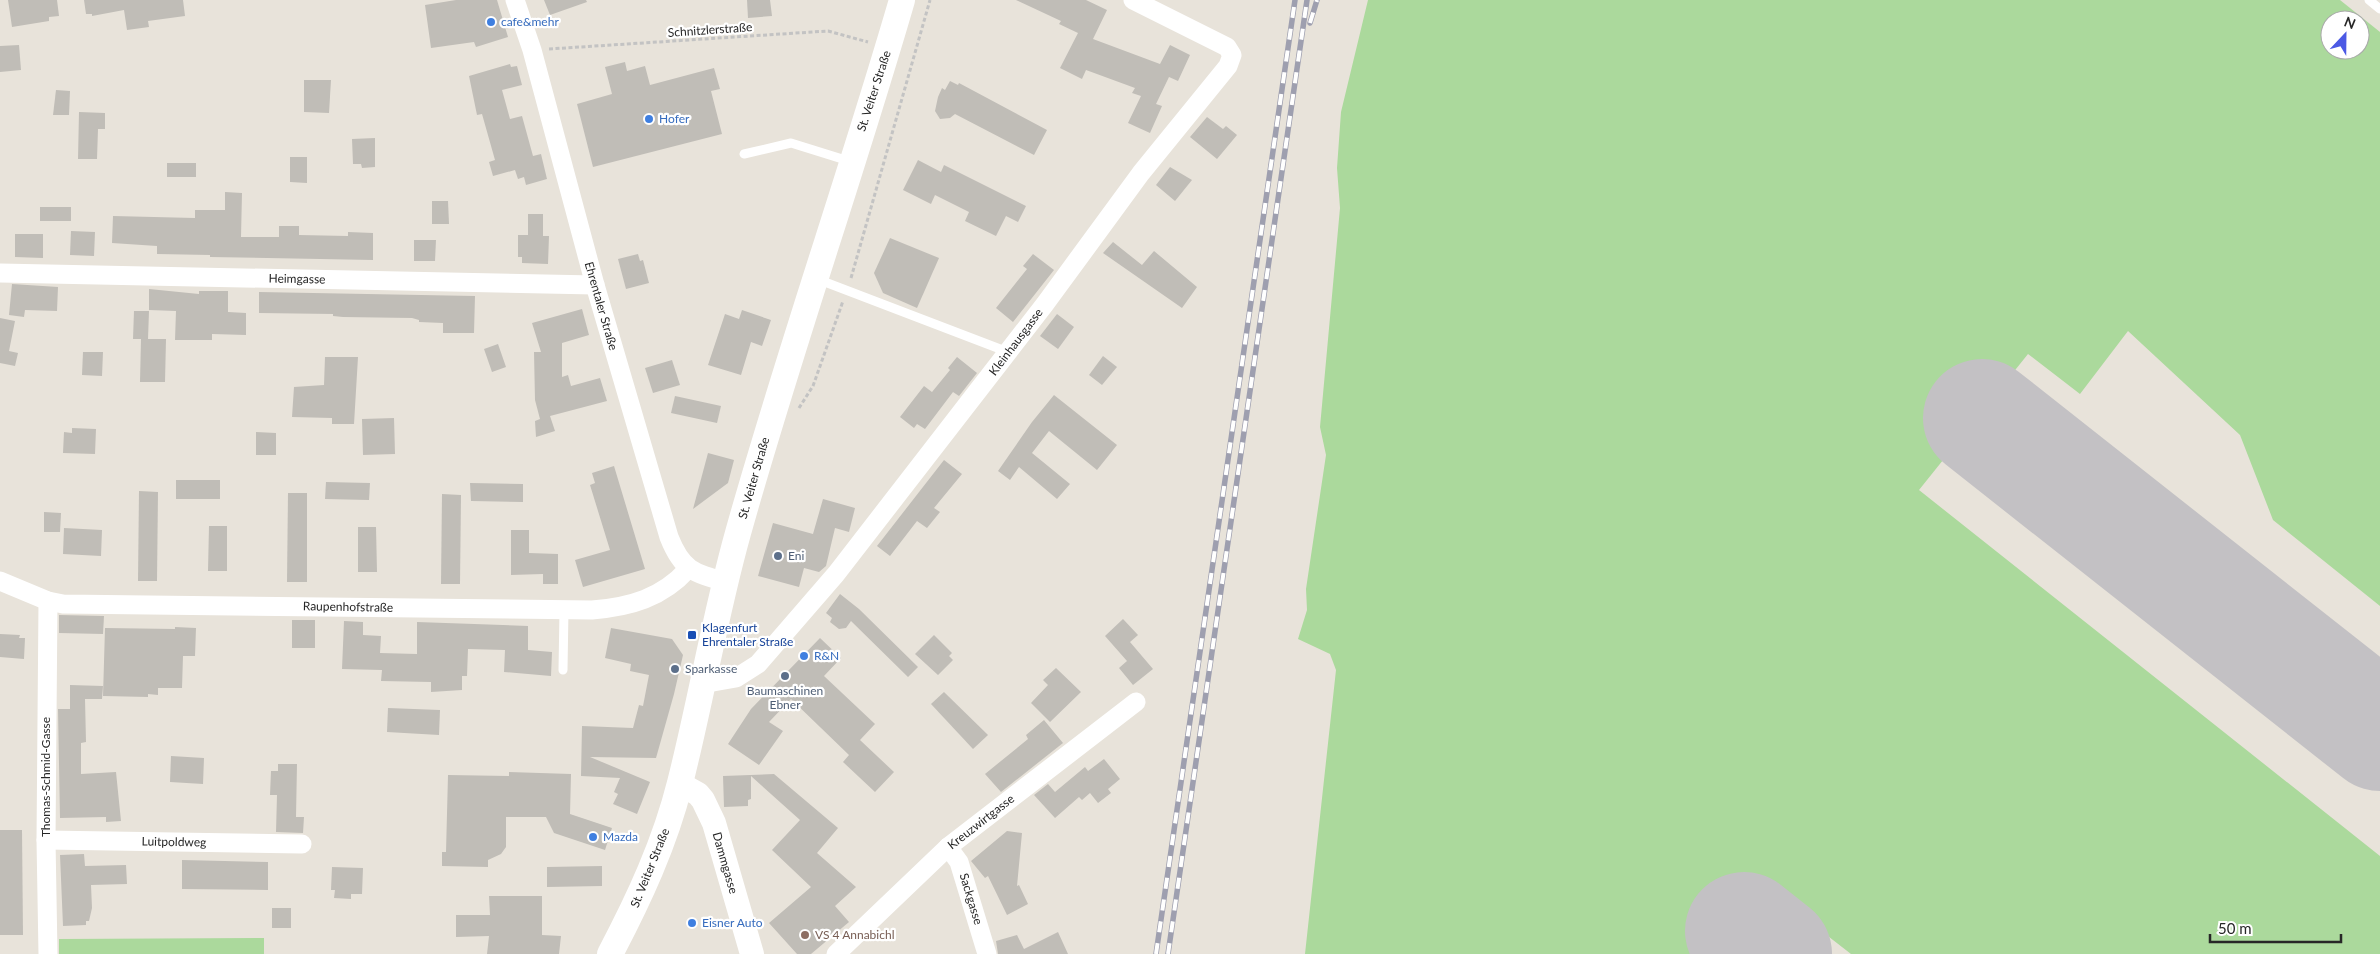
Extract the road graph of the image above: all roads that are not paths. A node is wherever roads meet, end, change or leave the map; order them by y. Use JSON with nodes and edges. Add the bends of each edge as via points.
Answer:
{"nodes":[{"id":1,"x":515,"y":0,"type":"edge"},
{"id":2,"x":902,"y":0,"type":"edge"},
{"id":3,"x":1133,"y":0,"type":"edge"},
{"id":4,"x":2369,"y":0,"type":"edge"},
{"id":5,"x":2380,"y":9,"type":"edge"},
{"id":6,"x":744,"y":154,"type":"dead end"},
{"id":7,"x":852,"y":162,"type":"junction"},
{"id":8,"x":0,"y":273,"type":"edge"},
{"id":9,"x":815,"y":278,"type":"junction"},
{"id":10,"x":595,"y":285,"type":"junction"},
{"id":11,"x":1008,"y":352,"type":"junction"},
{"id":12,"x":688,"y":568,"type":"junction"},
{"id":13,"x":0,"y":581,"type":"edge"},
{"id":14,"x":726,"y":582,"type":"junction"},
{"id":15,"x":48,"y":600,"type":"junction"},
{"id":16,"x":564,"y":610,"type":"junction"},
{"id":17,"x":563,"y":670,"type":"dead end"},
{"id":18,"x":702,"y":684,"type":"junction"},
{"id":19,"x":1136,"y":702,"type":"dead end"},
{"id":20,"x":680,"y":784,"type":"junction"},
{"id":21,"x":46,"y":840,"type":"junction"},
{"id":22,"x":302,"y":844,"type":"dead end"},
{"id":23,"x":948,"y":847,"type":"junction"},
{"id":24,"x":48,"y":954,"type":"edge"},
{"id":25,"x":610,"y":954,"type":"edge"},
{"id":26,"x":752,"y":954,"type":"edge"},
{"id":27,"x":836,"y":954,"type":"edge"},
{"id":28,"x":987,"y":954,"type":"edge"}],
"edges":[{"from":1,"to":10,"type":"street","name":"Ehrentaler Straße","via":[[532,50]]},
{"from":2,"to":7,"type":"main road","name":"St. Veiter Straße"},
{"from":3,"to":11,"type":"street","name":"Kleinhausgasse","via":[[1227,46],[1232,55],[1228,66],[1141,173]]},
{"from":4,"to":5,"type":"lane"},
{"from":6,"to":7,"type":"lane","via":[[791,143]]},
{"from":7,"to":9,"type":"main road","name":"St. Veiter Straße"},
{"from":8,"to":10,"type":"street","name":"Heimgasse"},
{"from":9,"to":11,"type":"lane"},
{"from":9,"to":14,"type":"main road","name":"St. Veiter Straße"},
{"from":10,"to":12,"type":"street","name":"Ehrentaler Straße","via":[[669,537],[675,553]]},
{"from":11,"to":18,"type":"street","name":"Kleinhausgasse","via":[[836,574],[758,664],[736,678]]},
{"from":12,"to":14,"type":"street"},
{"from":12,"to":16,"type":"street","name":"Raupenhofstraße","via":[[666,589],[651,597],[612,608]]},
{"from":13,"to":15,"type":"street","name":"Raupenhofstraße"},
{"from":14,"to":18,"type":"main road","name":"St. Veiter Straße"},
{"from":15,"to":16,"type":"street","name":"Raupenhofstraße","via":[[63,604]]},
{"from":15,"to":21,"type":"street","name":"Thomas-Schmid-Gasse"},
{"from":16,"to":17,"type":"lane"},
{"from":18,"to":20,"type":"main road","name":"St. Veiter Straße"},
{"from":19,"to":23,"type":"street","name":"Kreuzwirtgasse"},
{"from":20,"to":25,"type":"main road","name":"St. Veiter Straße","via":[[652,869]]},
{"from":20,"to":26,"type":"street","name":"Dammgasse","via":[[704,800],[714,823]]},
{"from":21,"to":22,"type":"street","name":"Luitpoldweg"},
{"from":21,"to":24,"type":"street","name":"Thomas-Schmid-Gasse"},
{"from":23,"to":27,"type":"street","name":"Kreuzwirtgasse"},
{"from":23,"to":28,"type":"street","name":"Sackgasse","via":[[959,862]]}]}
